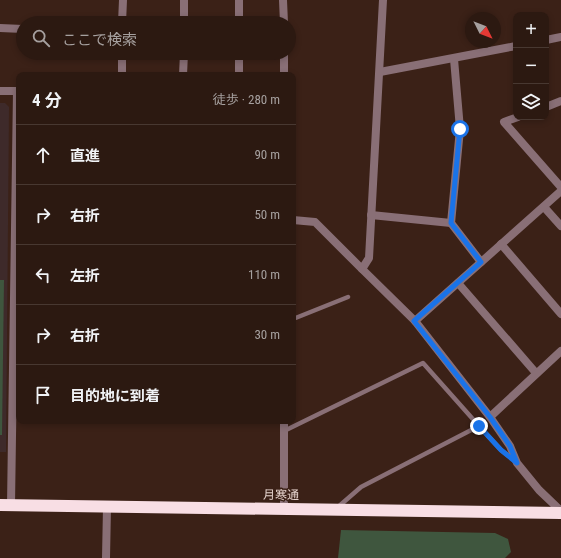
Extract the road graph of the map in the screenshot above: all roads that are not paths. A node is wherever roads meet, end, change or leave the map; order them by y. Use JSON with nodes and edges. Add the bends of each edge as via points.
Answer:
{"nodes":[{"id":1,"x":123,"y":0,"type":"edge"},
{"id":2,"x":184,"y":0,"type":"edge"},
{"id":3,"x":239,"y":0,"type":"edge"},
{"id":4,"x":284,"y":0,"type":"edge"},
{"id":5,"x":384,"y":0,"type":"edge"},
{"id":6,"x":122,"y":16,"type":"edge"},
{"id":7,"x":184,"y":16,"type":"edge"},
{"id":8,"x":239,"y":16,"type":"edge"},
{"id":9,"x":284,"y":16,"type":"edge"},
{"id":10,"x":0,"y":28,"type":"edge"},
{"id":11,"x":16,"y":29,"type":"edge"},
{"id":12,"x":561,"y":37,"type":"edge"},
{"id":13,"x":549,"y":39,"type":"edge"},
{"id":14,"x":513,"y":47,"type":"edge"},
{"id":15,"x":454,"y":59,"type":"junction"},
{"id":16,"x":122,"y":60,"type":"edge"},
{"id":17,"x":184,"y":60,"type":"edge"},
{"id":18,"x":239,"y":60,"type":"edge"},
{"id":19,"x":284,"y":60,"type":"edge"},
{"id":20,"x":122,"y":72,"type":"edge"},
{"id":21,"x":183,"y":72,"type":"edge"},
{"id":22,"x":239,"y":72,"type":"edge"},
{"id":23,"x":284,"y":72,"type":"edge"},
{"id":24,"x":380,"y":72,"type":"junction"},
{"id":25,"x":0,"y":91,"type":"edge"},
{"id":26,"x":16,"y":91,"type":"edge"},
{"id":27,"x":561,"y":101,"type":"edge"},
{"id":28,"x":549,"y":106,"type":"edge"},
{"id":29,"x":513,"y":119,"type":"edge"},
{"id":30,"x":16,"y":160,"type":"edge"},
{"id":31,"x":561,"y":187,"type":"edge"},
{"id":32,"x":561,"y":191,"type":"edge"},
{"id":33,"x":544,"y":207,"type":"junction"},
{"id":34,"x":371,"y":215,"type":"junction"},
{"id":35,"x":296,"y":220,"type":"edge"},
{"id":36,"x":451,"y":223,"type":"junction"},
{"id":37,"x":561,"y":226,"type":"edge"},
{"id":38,"x":501,"y":244,"type":"junction"},
{"id":39,"x":481,"y":262,"type":"junction"},
{"id":40,"x":362,"y":269,"type":"junction"},
{"id":41,"x":458,"y":283,"type":"junction"},
{"id":42,"x":348,"y":297,"type":"dead end"},
{"id":43,"x":561,"y":314,"type":"edge"},
{"id":44,"x":296,"y":318,"type":"edge"},
{"id":45,"x":414,"y":321,"type":"junction"},
{"id":46,"x":561,"y":351,"type":"edge"},
{"id":47,"x":536,"y":374,"type":"junction"},
{"id":48,"x":490,"y":417,"type":"junction"},
{"id":49,"x":284,"y":424,"type":"edge"},
{"id":50,"x":479,"y":426,"type":"junction"},
{"id":51,"x":284,"y":431,"type":"junction"},
{"id":52,"x":517,"y":463,"type":"junction"},
{"id":53,"x":6,"y":505,"type":"edge"},
{"id":54,"x":107,"y":507,"type":"junction"},
{"id":55,"x":284,"y":509,"type":"junction"},
{"id":56,"x":336,"y":509,"type":"junction"},
{"id":57,"x":561,"y":512,"type":"edge"},
{"id":58,"x":106,"y":558,"type":"edge"}],
"edges":[{"from":1,"to":6,"type":"street"},
{"from":2,"to":7,"type":"street"},
{"from":3,"to":8,"type":"street"},
{"from":4,"to":9,"type":"street"},
{"from":5,"to":24,"type":"street"},
{"from":10,"to":11,"type":"street"},
{"from":12,"to":13,"type":"street"},
{"from":14,"to":15,"type":"street"},
{"from":15,"to":24,"type":"street"},
{"from":15,"to":36,"type":"street","via":[[460,129]]},
{"from":16,"to":20,"type":"street"},
{"from":17,"to":21,"type":"street"},
{"from":18,"to":22,"type":"street"},
{"from":19,"to":23,"type":"street"},
{"from":24,"to":34,"type":"street"},
{"from":25,"to":26,"type":"street"},
{"from":27,"to":28,"type":"street"},
{"from":29,"to":31,"type":"street","via":[[504,122]]},
{"from":30,"to":53,"type":"street"},
{"from":32,"to":33,"type":"street"},
{"from":33,"to":37,"type":"street"},
{"from":33,"to":38,"type":"street"},
{"from":34,"to":36,"type":"street"},
{"from":34,"to":40,"type":"street","via":[[368,258]]},
{"from":35,"to":40,"type":"street","via":[[315,222]]},
{"from":36,"to":39,"type":"street"},
{"from":38,"to":39,"type":"street"},
{"from":38,"to":43,"type":"street"},
{"from":39,"to":41,"type":"street"},
{"from":40,"to":45,"type":"street"},
{"from":41,"to":45,"type":"street"},
{"from":41,"to":47,"type":"street"},
{"from":42,"to":44,"type":"lane"},
{"from":45,"to":48,"type":"street"},
{"from":46,"to":47,"type":"street"},
{"from":47,"to":48,"type":"street"},
{"from":48,"to":52,"type":"street","via":[[510,446]]},
{"from":49,"to":51,"type":"street"},
{"from":50,"to":51,"type":"lane","via":[[423,363]]},
{"from":50,"to":52,"type":"lane"},
{"from":50,"to":56,"type":"lane","via":[[361,487]]},
{"from":51,"to":55,"type":"street"},
{"from":52,"to":57,"type":"street"},
{"from":53,"to":54,"type":"highway","name":"月寒通"},
{"from":54,"to":55,"type":"highway","name":"月寒通"},
{"from":54,"to":58,"type":"street"},
{"from":55,"to":56,"type":"highway","name":"月寒通"},
{"from":56,"to":57,"type":"highway","name":"月寒通"}]}
